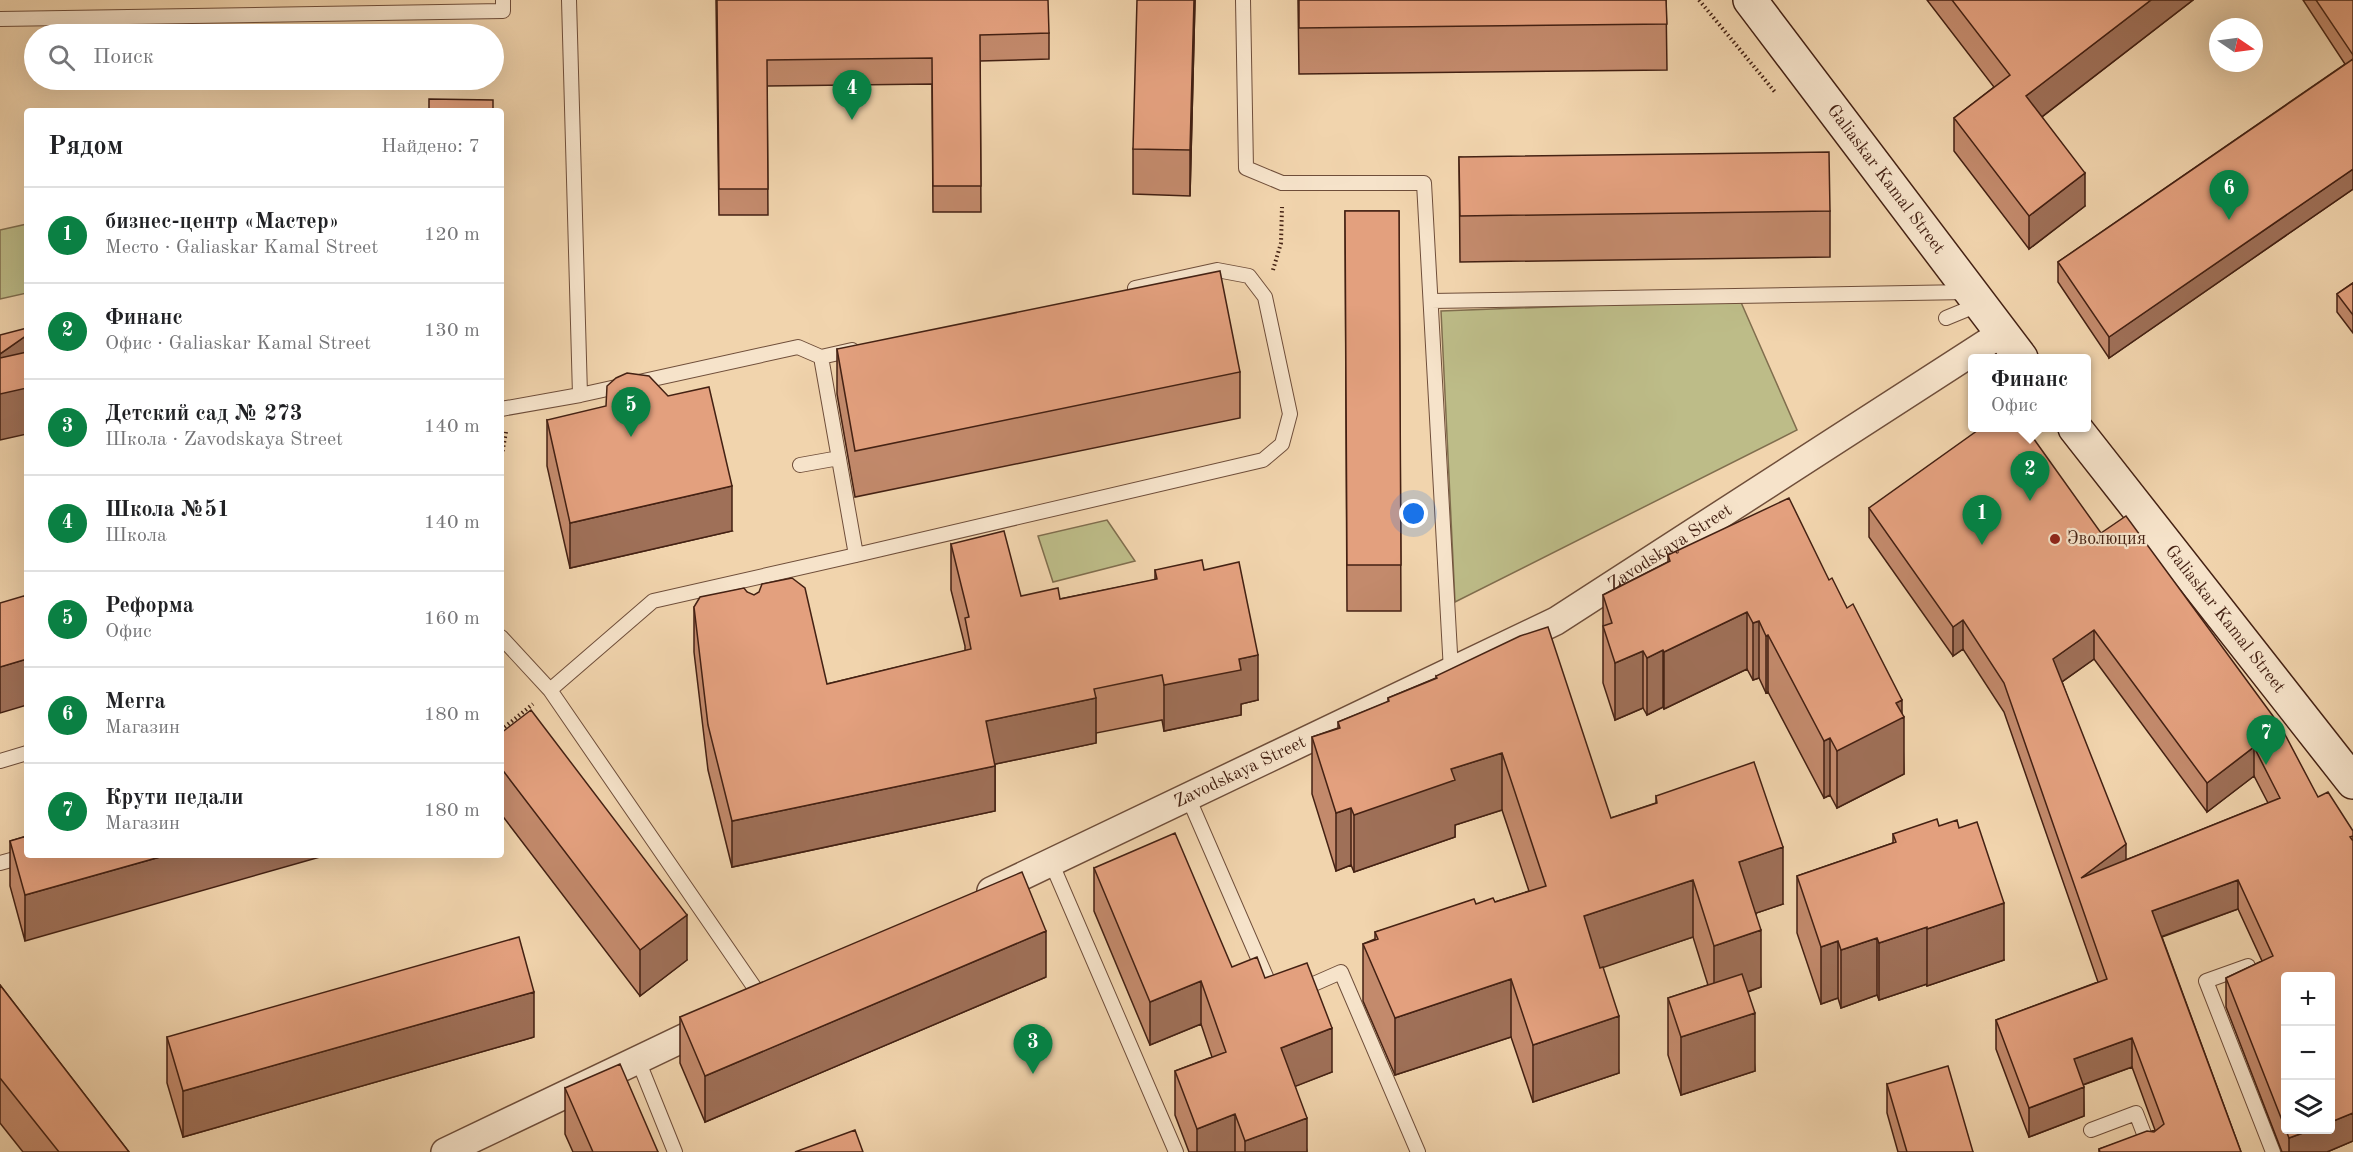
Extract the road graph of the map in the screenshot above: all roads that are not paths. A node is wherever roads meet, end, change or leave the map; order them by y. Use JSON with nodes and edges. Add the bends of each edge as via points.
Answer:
{"nodes":[{"id":1,"x":502,"y":0,"type":"edge"},
{"id":2,"x":569,"y":0,"type":"edge"},
{"id":3,"x":1243,"y":0,"type":"edge"},
{"id":4,"x":1750,"y":0,"type":"edge"},
{"id":5,"x":0,"y":19,"type":"edge"},
{"id":6,"x":1124,"y":291,"type":"edge"},
{"id":7,"x":1975,"y":298,"type":"junction"},
{"id":8,"x":1431,"y":301,"type":"junction"},
{"id":9,"x":1946,"y":318,"type":"dead end"},
{"id":10,"x":2002,"y":333,"type":"junction"},
{"id":11,"x":868,"y":347,"type":"edge"},
{"id":12,"x":1969,"y":354,"type":"edge"},
{"id":13,"x":2018,"y":354,"type":"edge"},
{"id":14,"x":1968,"y":355,"type":"edge"},
{"id":15,"x":821,"y":357,"type":"junction"},
{"id":16,"x":580,"y":395,"type":"junction"},
{"id":17,"x":504,"y":408,"type":"edge"},
{"id":18,"x":2078,"y":432,"type":"edge"},
{"id":19,"x":839,"y":458,"type":"junction"},
{"id":20,"x":800,"y":465,"type":"dead end"},
{"id":21,"x":856,"y":555,"type":"junction"},
{"id":22,"x":504,"y":640,"type":"edge"},
{"id":23,"x":1451,"y":671,"type":"junction"},
{"id":24,"x":550,"y":690,"type":"junction"},
{"id":25,"x":24,"y":754,"type":"edge"},
{"id":26,"x":0,"y":762,"type":"edge"},
{"id":27,"x":2353,"y":782,"type":"edge"},
{"id":28,"x":1188,"y":797,"type":"junction"},
{"id":29,"x":24,"y":856,"type":"edge"},
{"id":30,"x":1051,"y":862,"type":"junction"},
{"id":31,"x":0,"y":863,"type":"edge"},
{"id":32,"x":966,"y":903,"type":"edge"},
{"id":33,"x":2248,"y":966,"type":"edge"},
{"id":34,"x":755,"y":1004,"type":"joint"},
{"id":35,"x":638,"y":1060,"type":"junction"},
{"id":36,"x":2091,"y":1130,"type":"dead end"},
{"id":37,"x":445,"y":1152,"type":"edge"},
{"id":38,"x":675,"y":1152,"type":"edge"},
{"id":39,"x":1176,"y":1152,"type":"edge"},
{"id":40,"x":1418,"y":1152,"type":"edge"},
{"id":41,"x":2151,"y":1152,"type":"edge"},
{"id":42,"x":2273,"y":1152,"type":"edge"}],
"edges":[{"from":1,"to":5,"type":"lane","via":[[503,11]]},
{"from":2,"to":16,"type":"lane"},
{"from":3,"to":8,"type":"lane","via":[[1246,168],[1282,183],[1424,183]]},
{"from":4,"to":7,"type":"street","name":"Galiaskar Kamal Street"},
{"from":6,"to":21,"type":"lane","via":[[1217,270],[1249,276],[1265,297],[1290,414],[1282,444],[1263,460]]},
{"from":7,"to":8,"type":"lane"},
{"from":7,"to":9,"type":"lane"},
{"from":7,"to":10,"type":"street","name":"Galiaskar Kamal Street"},
{"from":8,"to":23,"type":"lane"},
{"from":10,"to":12,"type":"street","name":"Zavodskaya Street"},
{"from":10,"to":13,"type":"street","name":"Galiaskar Kamal Street"},
{"from":11,"to":15,"type":"lane"},
{"from":14,"to":23,"type":"street","name":"Zavodskaya Street","via":[[1556,621]]},
{"from":15,"to":16,"type":"lane","via":[[798,347]]},
{"from":15,"to":19,"type":"lane"},
{"from":16,"to":17,"type":"lane"},
{"from":18,"to":27,"type":"street","name":"Galiaskar Kamal Street"},
{"from":19,"to":20,"type":"lane"},
{"from":19,"to":21,"type":"lane"},
{"from":21,"to":24,"type":"lane","via":[[743,586],[653,601]]},
{"from":22,"to":24,"type":"lane"},
{"from":23,"to":28,"type":"street","name":"Zavodskaya Street"},
{"from":24,"to":34,"type":"lane"},
{"from":25,"to":26,"type":"lane"},
{"from":28,"to":30,"type":"street","name":"Zavodskaya Street"},
{"from":28,"to":40,"type":"lane","via":[[1276,1000],[1341,972]]},
{"from":29,"to":31,"type":"lane"},
{"from":30,"to":32,"type":"street","name":"Zavodskaya Street"},
{"from":30,"to":39,"type":"lane"},
{"from":33,"to":42,"type":"lane","via":[[2206,981]]},
{"from":34,"to":35,"type":"street"},
{"from":35,"to":37,"type":"street"},
{"from":35,"to":38,"type":"lane"},
{"from":36,"to":41,"type":"lane","via":[[2136,1113]]}]}
